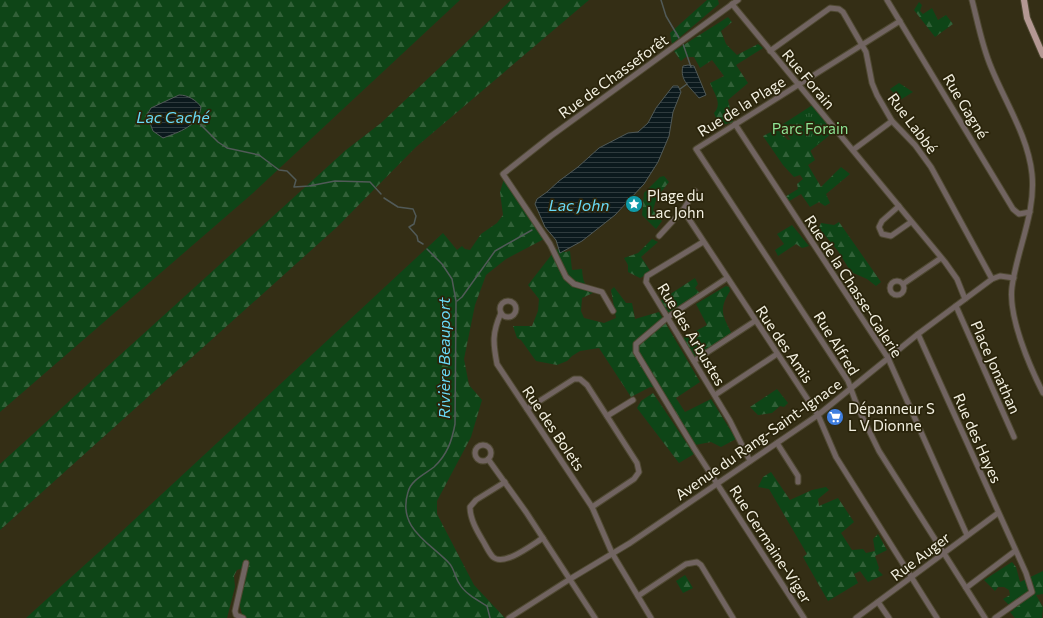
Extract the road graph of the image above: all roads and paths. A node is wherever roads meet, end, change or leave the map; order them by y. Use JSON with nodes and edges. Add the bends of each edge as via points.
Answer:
{"nodes":[{"id":1,"x":738,"y":0,"type":"edge"},
{"id":2,"x":887,"y":0,"type":"edge"},
{"id":3,"x":972,"y":0,"type":"edge"},
{"id":4,"x":1024,"y":0,"type":"edge"},
{"id":5,"x":732,"y":4,"type":"junction"},
{"id":6,"x":900,"y":21,"type":"junction"},
{"id":7,"x":862,"y":44,"type":"junction"},
{"id":8,"x":770,"y":51,"type":"junction"},
{"id":9,"x":1043,"y":55,"type":"edge"},
{"id":10,"x":798,"y":85,"type":"junction"},
{"id":11,"x":892,"y":121,"type":"junction"},
{"id":12,"x":735,"y":124,"type":"junction"},
{"id":13,"x":696,"y":149,"type":"joint"},
{"id":14,"x":853,"y":150,"type":"junction"},
{"id":15,"x":695,"y":191,"type":"dead end"},
{"id":16,"x":899,"y":206,"type":"junction"},
{"id":17,"x":683,"y":210,"type":"junction"},
{"id":18,"x":1030,"y":212,"type":"junction"},
{"id":19,"x":911,"y":222,"type":"junction"},
{"id":20,"x":658,"y":236,"type":"dead end"},
{"id":21,"x":703,"y":242,"type":"junction"},
{"id":22,"x":941,"y":258,"type":"junction"},
{"id":23,"x":727,"y":278,"type":"junction"},
{"id":24,"x":1014,"y":278,"type":"junction"},
{"id":25,"x":992,"y":279,"type":"junction"},
{"id":26,"x":903,"y":284,"type":"dead end"},
{"id":27,"x":965,"y":298,"type":"junction"},
{"id":28,"x":956,"y":306,"type":"junction"},
{"id":29,"x":613,"y":311,"type":"dead end"},
{"id":30,"x":501,"y":313,"type":"dead end"},
{"id":31,"x":668,"y":317,"type":"junction"},
{"id":32,"x":755,"y":321,"type":"junction"},
{"id":33,"x":918,"y":334,"type":"junction"},
{"id":34,"x":777,"y":354,"type":"junction"},
{"id":35,"x":888,"y":358,"type":"junction"},
{"id":36,"x":694,"y":361,"type":"junction"},
{"id":37,"x":851,"y":388,"type":"junction"},
{"id":38,"x":1043,"y":393,"type":"edge"},
{"id":39,"x":715,"y":395,"type":"junction"},
{"id":40,"x":634,"y":400,"type":"dead end"},
{"id":41,"x":527,"y":408,"type":"junction"},
{"id":42,"x":818,"y":415,"type":"junction"},
{"id":43,"x":607,"y":416,"type":"junction"},
{"id":44,"x":1014,"y":437,"type":"dead end"},
{"id":45,"x":777,"y":443,"type":"junction"},
{"id":46,"x":488,"y":459,"type":"dead end"},
{"id":47,"x":750,"y":461,"type":"junction"},
{"id":48,"x":505,"y":482,"type":"junction"},
{"id":49,"x":798,"y":482,"type":"dead end"},
{"id":50,"x":717,"y":483,"type":"junction"},
{"id":51,"x":592,"y":506,"type":"junction"},
{"id":52,"x":998,"y":512,"type":"junction"},
{"id":53,"x":968,"y":535,"type":"junction"},
{"id":54,"x":543,"y":538,"type":"junction"},
{"id":55,"x":944,"y":552,"type":"junction"},
{"id":56,"x":1015,"y":552,"type":"junction"},
{"id":57,"x":612,"y":553,"type":"junction"},
{"id":58,"x":246,"y":563,"type":"dead end"},
{"id":59,"x":911,"y":577,"type":"junction"},
{"id":60,"x":570,"y":579,"type":"junction"},
{"id":61,"x":966,"y":588,"type":"junction"},
{"id":62,"x":638,"y":596,"type":"junction"},
{"id":63,"x":878,"y":602,"type":"junction"},
{"id":64,"x":243,"y":618,"type":"edge"},
{"id":65,"x":509,"y":618,"type":"edge"},
{"id":66,"x":595,"y":618,"type":"edge"},
{"id":67,"x":651,"y":618,"type":"edge"},
{"id":68,"x":733,"y":618,"type":"edge"},
{"id":69,"x":804,"y":618,"type":"edge"},
{"id":70,"x":856,"y":618,"type":"edge"},
{"id":71,"x":888,"y":618,"type":"edge"},
{"id":72,"x":937,"y":618,"type":"edge"},
{"id":73,"x":985,"y":618,"type":"edge"},
{"id":74,"x":995,"y":618,"type":"edge"}],
"edges":[{"from":1,"to":5,"type":"street","name":"Rue de Chasseforêt"},
{"from":2,"to":6,"type":"street","name":"Rue Gagné"},
{"from":3,"to":18,"type":"street","via":[[990,66],[1028,151],[1032,175]]},
{"from":4,"to":9,"type":"main road","via":[[1027,18]]},
{"from":5,"to":8,"type":"street","name":"Rue Forain"},
{"from":5,"to":29,"type":"street","name":"Rue de Chasseforêt","via":[[503,174],[550,244],[566,277],[574,284],[602,292]]},
{"from":6,"to":7,"type":"street","name":"Rue de la Plage"},
{"from":6,"to":18,"type":"street","name":"Rue Gagné","via":[[1013,209],[1019,214]]},
{"from":7,"to":8,"type":"street","name":"Rue Labbé","via":[[843,12],[835,7]]},
{"from":7,"to":10,"type":"street","name":"Rue de la Plage"},
{"from":7,"to":11,"type":"street","name":"Rue Labbé","via":[[877,95]]},
{"from":8,"to":10,"type":"street","name":"Rue Forain"},
{"from":10,"to":12,"type":"street","name":"Rue de la Plage"},
{"from":10,"to":14,"type":"street","name":"Rue Forain"},
{"from":11,"to":14,"type":"street"},
{"from":11,"to":25,"type":"street","name":"Rue Labbé","via":[[915,145],[931,167]]},
{"from":12,"to":13,"type":"street","name":"Rue de la Plage"},
{"from":12,"to":35,"type":"street","name":"Rue de la Chasse-Galerie"},
{"from":13,"to":37,"type":"street","name":"Rue Alfred"},
{"from":14,"to":16,"type":"street","name":"Rue Forain"},
{"from":15,"to":17,"type":"street"},
{"from":16,"to":19,"type":"street","name":"Rue Forain"},
{"from":16,"to":19,"type":"street","via":[[882,221],[879,227],[882,234],[891,236]]},
{"from":17,"to":20,"type":"street"},
{"from":17,"to":21,"type":"street","name":"Rue des Amis"},
{"from":18,"to":24,"type":"street"},
{"from":19,"to":22,"type":"street","name":"Rue Forain"},
{"from":21,"to":23,"type":"street","name":"Rue des Amis"},
{"from":21,"to":31,"type":"street","name":"Rue des Arbustes","via":[[646,279]]},
{"from":22,"to":26,"type":"street"},
{"from":22,"to":27,"type":"street","name":"Rue Forain","via":[[957,279]]},
{"from":23,"to":31,"type":"street","name":"Rue Germaine-Viger"},
{"from":23,"to":32,"type":"street","name":"Rue des Amis"},
{"from":24,"to":25,"type":"street","via":[[1000,276]]},
{"from":24,"to":38,"type":"street","via":[[1013,309],[1023,346]]},
{"from":25,"to":27,"type":"street","name":"Avenue du Rang-Saint-Ignace"},
{"from":27,"to":28,"type":"street","name":"Avenue du Rang-Saint-Ignace"},
{"from":28,"to":33,"type":"street","name":"Avenue du Rang-Saint-Ignace"},
{"from":28,"to":44,"type":"street","name":"Place Jonathan"},
{"from":30,"to":41,"type":"street","name":"Rue des Bolets","via":[[495,328],[494,347],[497,364]]},
{"from":31,"to":36,"type":"street","name":"Rue des Arbustes"},
{"from":31,"to":50,"type":"street","name":"Rue Germaine-Viger","via":[[636,344],[636,352]]},
{"from":32,"to":34,"type":"street","name":"Rue des Amis"},
{"from":32,"to":36,"type":"street"},
{"from":33,"to":35,"type":"street","name":"Avenue du Rang-Saint-Ignace"},
{"from":33,"to":52,"type":"street","name":"Rue des Hayes"},
{"from":34,"to":39,"type":"street"},
{"from":34,"to":42,"type":"street","name":"Rue des Amis"},
{"from":35,"to":37,"type":"street","name":"Avenue du Rang-Saint-Ignace"},
{"from":35,"to":53,"type":"street","name":"Rue de la Chasse-Galerie"},
{"from":36,"to":39,"type":"street","name":"Rue des Arbustes"},
{"from":37,"to":42,"type":"street","name":"Avenue du Rang-Saint-Ignace"},
{"from":37,"to":55,"type":"street","name":"Rue Alfred","via":[[879,451]]},
{"from":39,"to":47,"type":"street","name":"Rue des Arbustes"},
{"from":40,"to":43,"type":"street"},
{"from":41,"to":43,"type":"street","via":[[569,381],[580,379],[587,385]]},
{"from":41,"to":51,"type":"street","name":"Rue des Bolets"},
{"from":42,"to":45,"type":"street","name":"Avenue du Rang-Saint-Ignace"},
{"from":42,"to":59,"type":"street","name":"Rue des Amis","via":[[836,457]]},
{"from":43,"to":51,"type":"street","via":[[637,463],[639,472],[634,479]]},
{"from":45,"to":47,"type":"street","name":"Avenue du Rang-Saint-Ignace"},
{"from":45,"to":49,"type":"street","via":[[798,476]]},
{"from":46,"to":48,"type":"street"},
{"from":47,"to":50,"type":"street","name":"Avenue du Rang-Saint-Ignace"},
{"from":48,"to":54,"type":"street"},
{"from":48,"to":54,"type":"street","via":[[476,500],[470,507],[470,515],[493,557],[501,560],[509,558]]},
{"from":50,"to":57,"type":"street","name":"Avenue du Rang-Saint-Ignace"},
{"from":50,"to":69,"type":"street","name":"Rue Germaine-Viger"},
{"from":51,"to":57,"type":"street","name":"Rue des Bolets"},
{"from":52,"to":53,"type":"street","name":"Rue Auger"},
{"from":52,"to":56,"type":"street","name":"Rue des Hayes"},
{"from":53,"to":55,"type":"street","name":"Rue Auger"},
{"from":54,"to":60,"type":"street"},
{"from":55,"to":59,"type":"street","name":"Rue Auger"},
{"from":55,"to":61,"type":"street","name":"Rue Alfred"},
{"from":56,"to":61,"type":"street"},
{"from":56,"to":74,"type":"street","name":"Rue des Hayes","via":[[1032,592]]},
{"from":57,"to":60,"type":"street","name":"Avenue du Rang-Saint-Ignace"},
{"from":57,"to":62,"type":"street","name":"Rue des Bolets"},
{"from":58,"to":64,"type":"street","via":[[235,611],[236,615]]},
{"from":59,"to":63,"type":"street","name":"Rue Auger"},
{"from":59,"to":72,"type":"street","name":"Rue des Amis"},
{"from":60,"to":65,"type":"street","name":"Avenue du Rang-Saint-Ignace"},
{"from":60,"to":66,"type":"street"},
{"from":61,"to":73,"type":"street","name":"Rue Alfred"},
{"from":62,"to":67,"type":"street","name":"Rue des Bolets"},
{"from":62,"to":68,"type":"street","via":[[686,564],[698,562]]},
{"from":63,"to":70,"type":"street","name":"Rue Auger"},
{"from":63,"to":71,"type":"street"}]}
